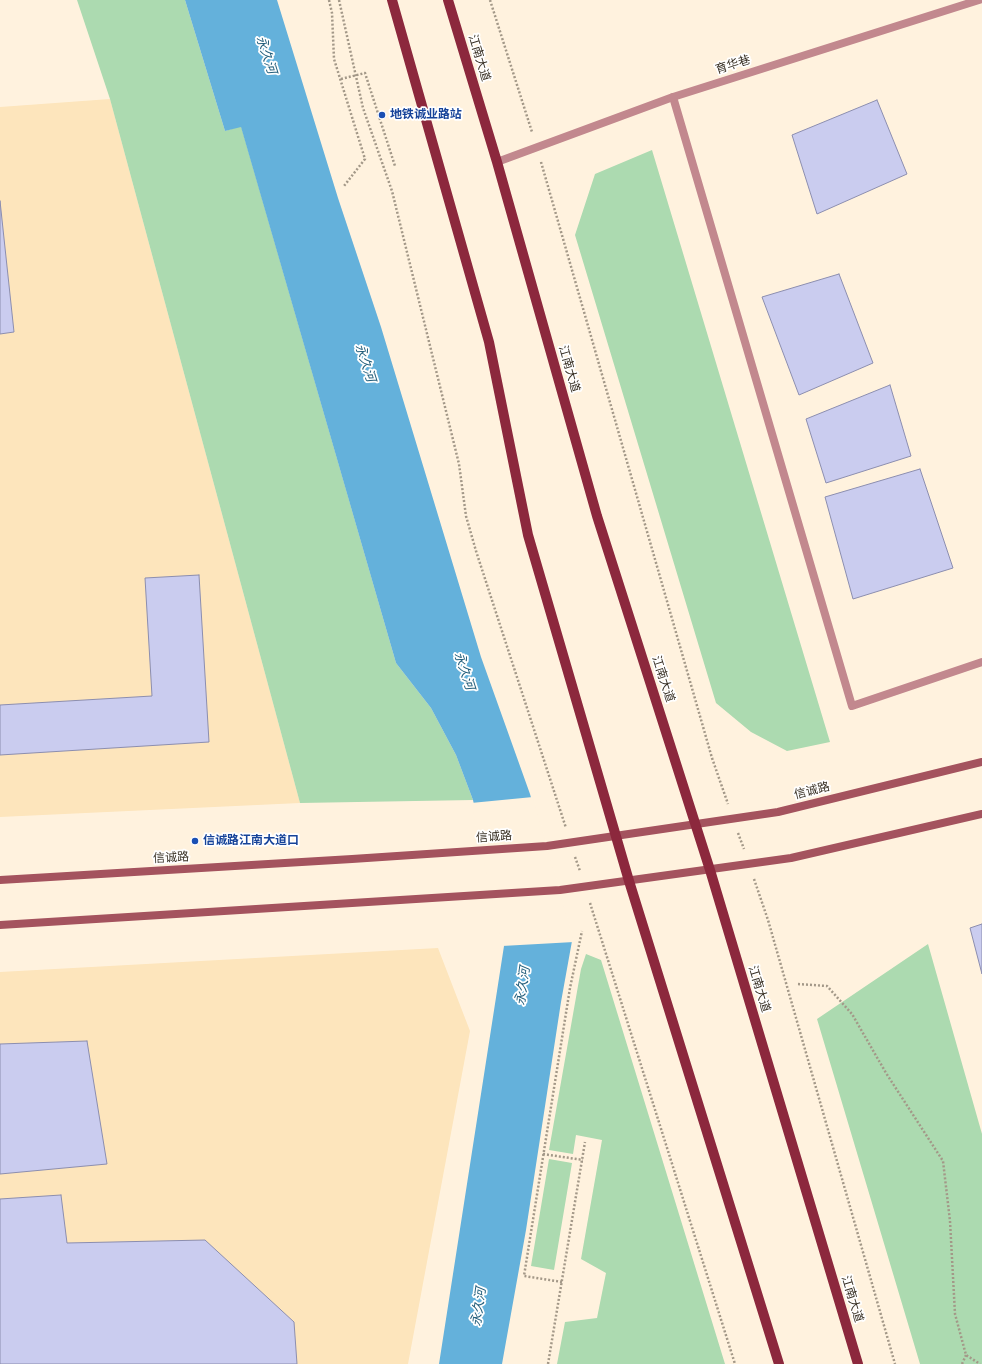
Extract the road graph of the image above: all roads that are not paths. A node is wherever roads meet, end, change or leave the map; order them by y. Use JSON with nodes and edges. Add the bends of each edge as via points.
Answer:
{"nodes":[{"id":1,"x":392,"y":0,"type":"edge"},
{"id":2,"x":448,"y":0,"type":"edge"},
{"id":3,"x":979,"y":0,"type":"edge"},
{"id":4,"x":674,"y":97,"type":"junction"},
{"id":5,"x":497,"y":162,"type":"junction"},
{"id":6,"x":982,"y":662,"type":"edge"},
{"id":7,"x":982,"y":762,"type":"edge"},
{"id":8,"x":982,"y":814,"type":"edge"},
{"id":9,"x":695,"y":824,"type":"junction"},
{"id":10,"x":616,"y":836,"type":"junction"},
{"id":11,"x":710,"y":870,"type":"junction"},
{"id":12,"x":0,"y":880,"type":"edge"},
{"id":13,"x":629,"y":881,"type":"junction"},
{"id":14,"x":0,"y":925,"type":"edge"},
{"id":15,"x":779,"y":1364,"type":"edge"},
{"id":16,"x":858,"y":1364,"type":"edge"}],
"edges":[{"from":1,"to":10,"type":"main road","via":[[490,342],[528,535]]},
{"from":2,"to":5,"type":"main road","name":"江南大道"},
{"from":3,"to":4,"type":"street","name":"育华巷"},
{"from":4,"to":5,"type":"street","name":"育华巷"},
{"from":4,"to":6,"type":"street","via":[[852,706]]},
{"from":5,"to":9,"type":"main road","name":"江南大道","via":[[597,516]]},
{"from":7,"to":9,"type":"main road","name":"信诚路","via":[[778,812]]},
{"from":8,"to":11,"type":"main road","via":[[791,858]]},
{"from":9,"to":10,"type":"main road","name":"信诚路"},
{"from":9,"to":11,"type":"main road","name":"江南大道"},
{"from":10,"to":12,"type":"main road","name":"信诚路","via":[[547,846],[352,860]]},
{"from":10,"to":13,"type":"main road"},
{"from":11,"to":13,"type":"main road"},
{"from":11,"to":16,"type":"main road","name":"江南大道"},
{"from":13,"to":14,"type":"main road","via":[[560,890]]},
{"from":13,"to":15,"type":"main road"}]}
